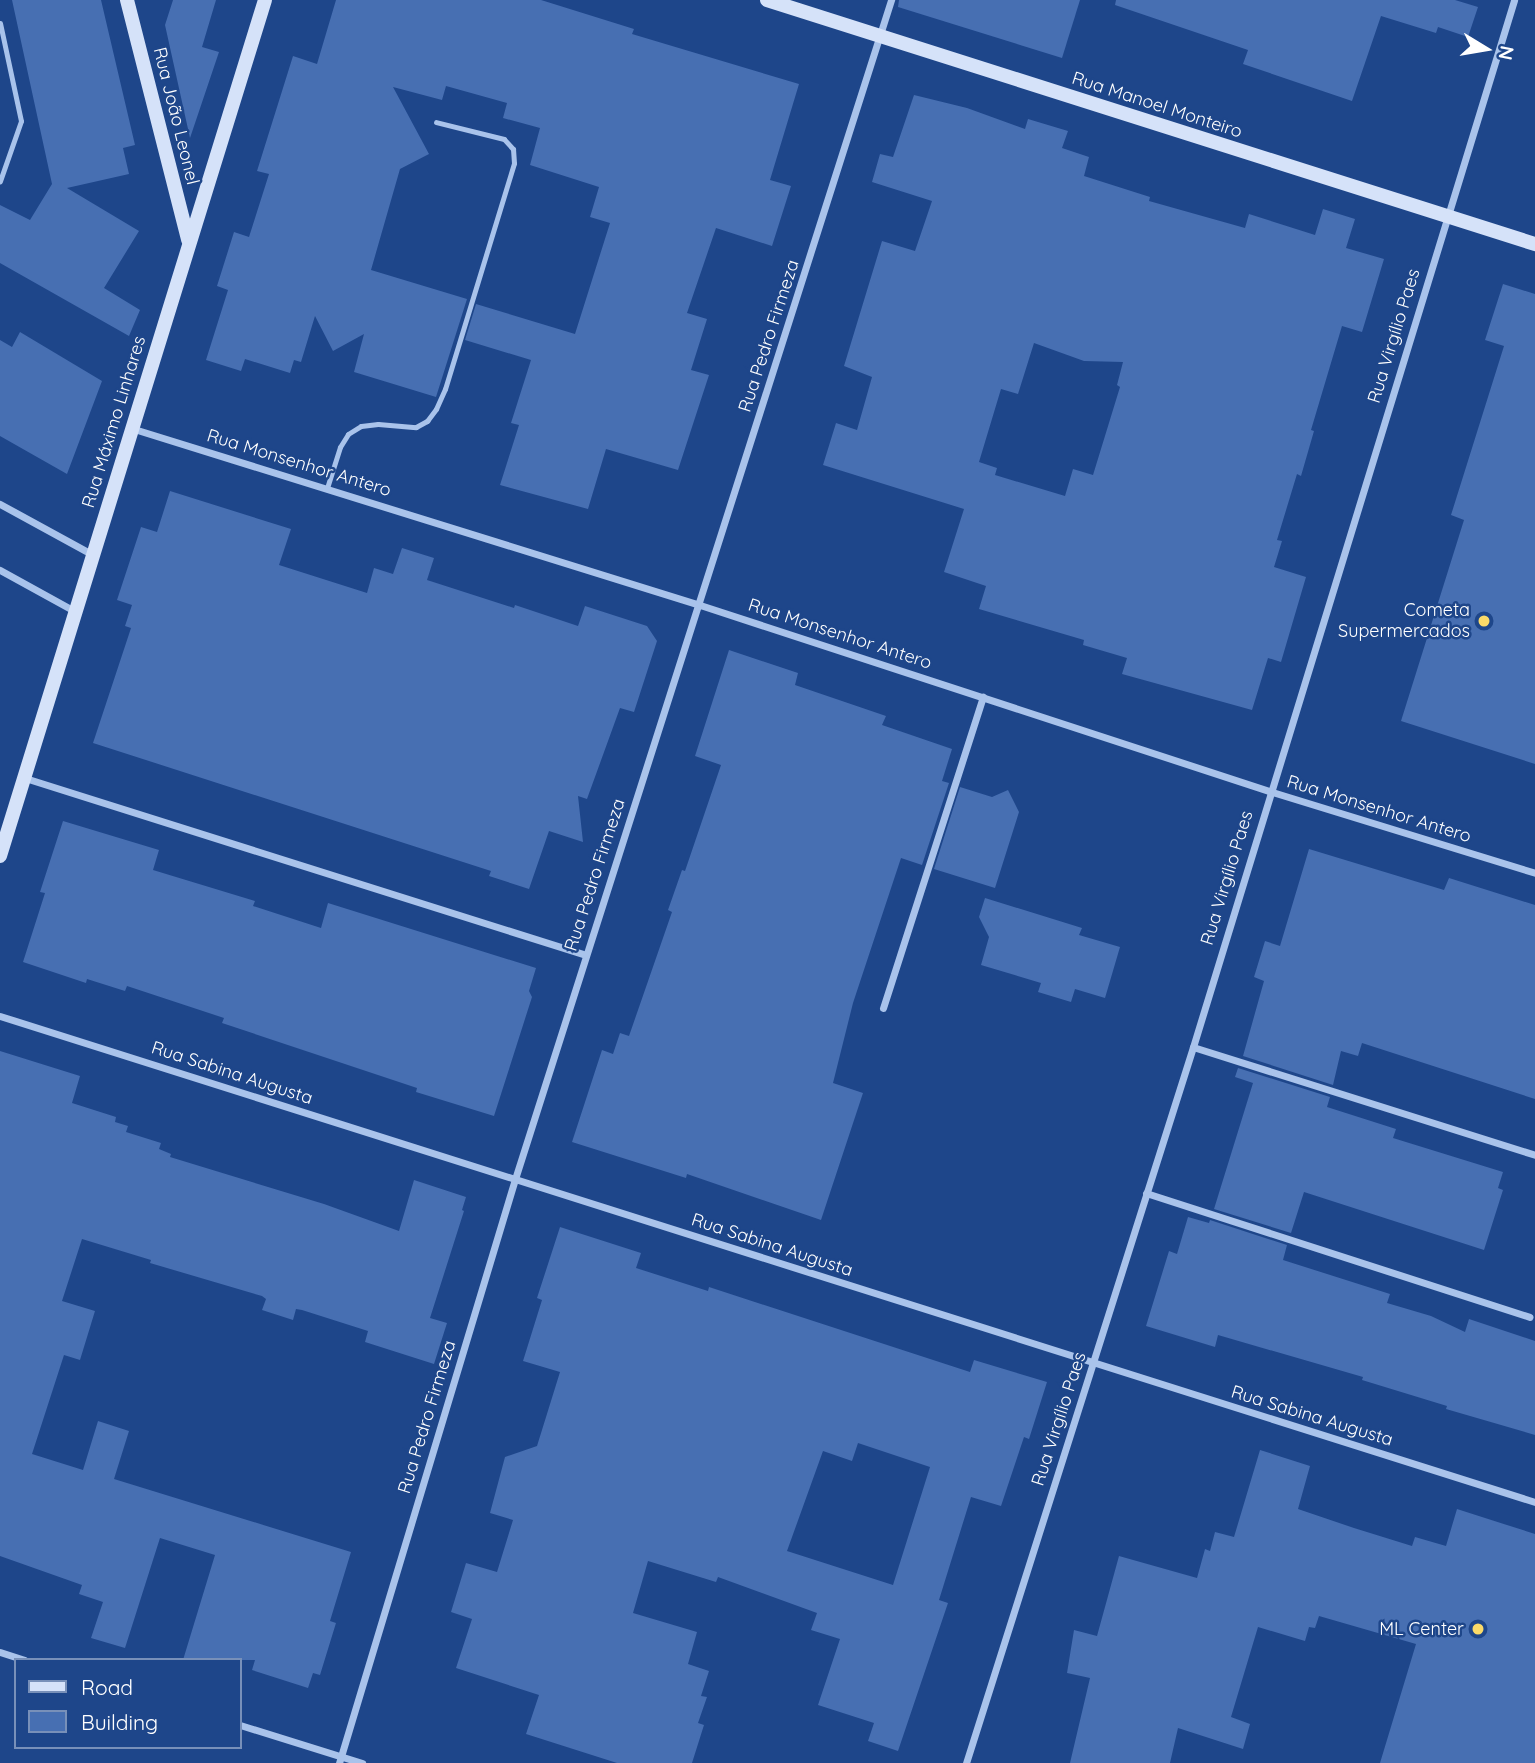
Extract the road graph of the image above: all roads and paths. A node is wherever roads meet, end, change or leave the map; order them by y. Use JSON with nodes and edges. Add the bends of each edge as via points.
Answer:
{"nodes":[{"id":1,"x":127,"y":0,"type":"edge"},
{"id":2,"x":265,"y":0,"type":"edge"},
{"id":3,"x":767,"y":0,"type":"edge"},
{"id":4,"x":891,"y":0,"type":"edge"},
{"id":5,"x":1514,"y":0,"type":"edge"},
{"id":6,"x":0,"y":23,"type":"edge"},
{"id":7,"x":881,"y":35,"type":"junction"},
{"id":8,"x":436,"y":122,"type":"dead end"},
{"id":9,"x":0,"y":181,"type":"edge"},
{"id":10,"x":1446,"y":218,"type":"junction"},
{"id":11,"x":188,"y":241,"type":"junction"},
{"id":12,"x":1535,"y":244,"type":"edge"},
{"id":13,"x":134,"y":429,"type":"junction"},
{"id":14,"x":327,"y":488,"type":"junction"},
{"id":15,"x":0,"y":504,"type":"edge"},
{"id":16,"x":93,"y":556,"type":"junction"},
{"id":17,"x":0,"y":570,"type":"edge"},
{"id":18,"x":700,"y":605,"type":"junction"},
{"id":19,"x":76,"y":612,"type":"junction"},
{"id":20,"x":983,"y":697,"type":"junction"},
{"id":21,"x":24,"y":777,"type":"junction"},
{"id":22,"x":1269,"y":791,"type":"junction"},
{"id":23,"x":0,"y":856,"type":"edge"},
{"id":24,"x":1535,"y":873,"type":"edge"},
{"id":25,"x":586,"y":955,"type":"junction"},
{"id":26,"x":883,"y":1008,"type":"dead end"},
{"id":27,"x":0,"y":1016,"type":"edge"},
{"id":28,"x":1193,"y":1047,"type":"junction"},
{"id":29,"x":1535,"y":1155,"type":"edge"},
{"id":30,"x":515,"y":1179,"type":"junction"},
{"id":31,"x":1146,"y":1194,"type":"junction"},
{"id":32,"x":1529,"y":1317,"type":"dead end"},
{"id":33,"x":1093,"y":1364,"type":"junction"},
{"id":34,"x":1535,"y":1502,"type":"edge"},
{"id":35,"x":0,"y":1652,"type":"edge"},
{"id":36,"x":19,"y":1658,"type":"edge"},
{"id":37,"x":242,"y":1726,"type":"edge"},
{"id":38,"x":340,"y":1760,"type":"edge"},
{"id":39,"x":362,"y":1763,"type":"edge"},
{"id":40,"x":966,"y":1763,"type":"edge"}],
"edges":[{"from":1,"to":11,"type":"street","name":"Rua João Leonel"},
{"from":2,"to":11,"type":"street","name":"Rua Máximo Linhares"},
{"from":3,"to":7,"type":"street","name":"Rua Manoel Monteiro"},
{"from":4,"to":7,"type":"street","name":"Rua Pedro Firmeza"},
{"from":5,"to":10,"type":"street","name":"Rua Virgílio Paes"},
{"from":6,"to":9,"type":"lane","via":[[20,121]]},
{"from":7,"to":10,"type":"street","name":"Rua Manoel Monteiro"},
{"from":7,"to":18,"type":"street","name":"Rua Pedro Firmeza"},
{"from":8,"to":14,"type":"lane","via":[[504,139],[513,149],[514,163],[436,409],[416,427],[377,424],[348,434]]},
{"from":10,"to":12,"type":"street","name":"Rua Manoel Monteiro"},
{"from":10,"to":22,"type":"street","name":"Rua Virgílio Paes"},
{"from":11,"to":13,"type":"street","name":"Rua Máximo Linhares"},
{"from":13,"to":14,"type":"street","name":"Rua Monsenhor Antero"},
{"from":13,"to":16,"type":"street","name":"Rua Máximo Linhares"},
{"from":14,"to":18,"type":"street","name":"Rua Monsenhor Antero"},
{"from":15,"to":16,"type":"street"},
{"from":16,"to":19,"type":"street","name":"Rua Máximo Linhares"},
{"from":17,"to":19,"type":"street"},
{"from":18,"to":20,"type":"street","name":"Rua Monsenhor Antero"},
{"from":18,"to":25,"type":"street","name":"Rua Pedro Firmeza"},
{"from":19,"to":21,"type":"street","name":"Rua Máximo Linhares"},
{"from":20,"to":22,"type":"street","name":"Rua Monsenhor Antero"},
{"from":20,"to":26,"type":"street"},
{"from":21,"to":23,"type":"street","name":"Rua Máximo Linhares"},
{"from":21,"to":25,"type":"street"},
{"from":22,"to":24,"type":"street","name":"Rua Monsenhor Antero"},
{"from":22,"to":28,"type":"street","name":"Rua Virgílio Paes"},
{"from":25,"to":30,"type":"street","name":"Rua Pedro Firmeza"},
{"from":27,"to":30,"type":"street","name":"Rua Sabina Augusta"},
{"from":28,"to":29,"type":"street"},
{"from":28,"to":31,"type":"street","name":"Rua Virgílio Paes"},
{"from":30,"to":33,"type":"street","name":"Rua Sabina Augusta"},
{"from":30,"to":38,"type":"street","name":"Rua Pedro Firmeza"},
{"from":31,"to":32,"type":"street"},
{"from":31,"to":33,"type":"street","name":"Rua Virgílio Paes"},
{"from":33,"to":34,"type":"street","name":"Rua Sabina Augusta"},
{"from":33,"to":40,"type":"street","name":"Rua Virgílio Paes"},
{"from":35,"to":36,"type":"street"},
{"from":37,"to":38,"type":"street"},
{"from":38,"to":39,"type":"street"}]}
